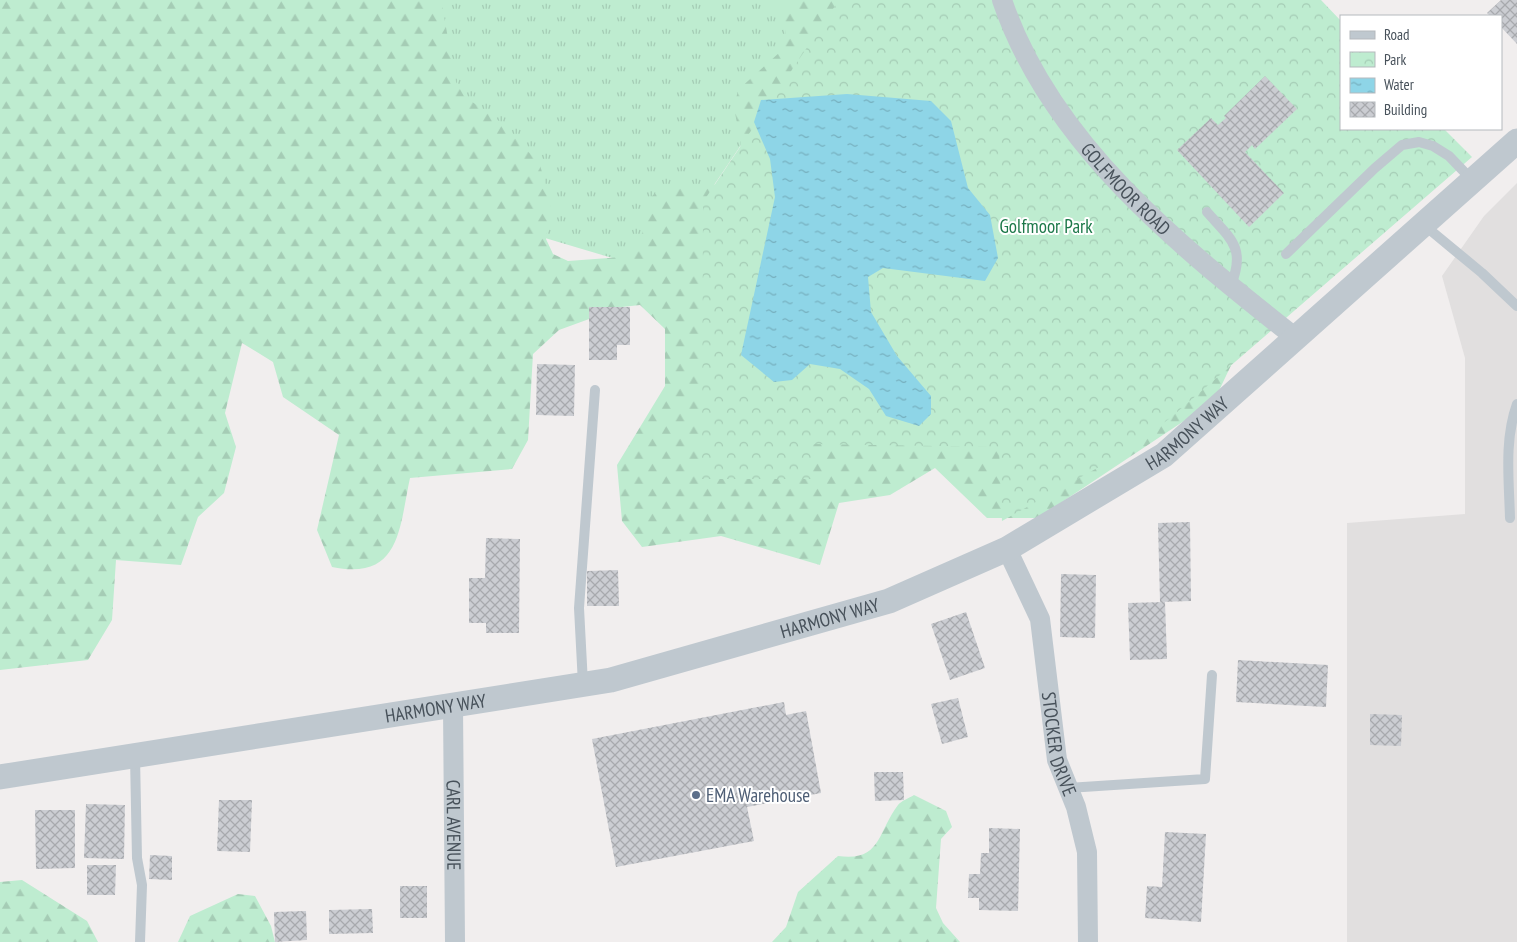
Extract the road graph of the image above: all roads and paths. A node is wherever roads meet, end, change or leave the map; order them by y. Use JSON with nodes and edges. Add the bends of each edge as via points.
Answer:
{"nodes":[{"id":1,"x":1002,"y":0,"type":"edge"},
{"id":2,"x":1517,"y":141,"type":"edge"},
{"id":3,"x":1473,"y":181,"type":"junction"},
{"id":4,"x":1207,"y":212,"type":"dead end"},
{"id":5,"x":1424,"y":225,"type":"junction"},
{"id":6,"x":1286,"y":254,"type":"dead end"},
{"id":7,"x":1231,"y":285,"type":"junction"},
{"id":8,"x":1517,"y":306,"type":"edge"},
{"id":9,"x":1297,"y":339,"type":"junction"},
{"id":10,"x":595,"y":390,"type":"dead end"},
{"id":11,"x":1517,"y":404,"type":"edge"},
{"id":12,"x":1510,"y":518,"type":"dead end"},
{"id":13,"x":1007,"y":548,"type":"junction"},
{"id":14,"x":1212,"y":676,"type":"dead end"},
{"id":15,"x":583,"y":685,"type":"junction"},
{"id":16,"x":453,"y":707,"type":"junction"},
{"id":17,"x":135,"y":756,"type":"junction"},
{"id":18,"x":0,"y":777,"type":"edge"},
{"id":19,"x":1068,"y":788,"type":"junction"},
{"id":20,"x":140,"y":942,"type":"edge"},
{"id":21,"x":455,"y":942,"type":"edge"},
{"id":22,"x":1088,"y":942,"type":"edge"}],
"edges":[{"from":1,"to":7,"type":"street","name":"GOLFMOOR ROAD","via":[[1022,49],[1056,106],[1078,135],[1140,204]]},
{"from":2,"to":3,"type":"street","name":"HARMONY WAY"},
{"from":3,"to":5,"type":"street","name":"HARMONY WAY"},
{"from":3,"to":6,"type":"lane","via":[[1449,156],[1433,146],[1419,142],[1402,146]]},
{"from":4,"to":7,"type":"lane","via":[[1229,236],[1235,248],[1238,268]]},
{"from":5,"to":8,"type":"lane"},
{"from":5,"to":9,"type":"street","name":"HARMONY WAY"},
{"from":7,"to":9,"type":"street","name":"GOLFMOOR ROAD"},
{"from":9,"to":13,"type":"street","name":"HARMONY WAY","via":[[1164,455]]},
{"from":10,"to":15,"type":"lane","via":[[578,608]]},
{"from":11,"to":12,"type":"lane","via":[[1508,450]]},
{"from":13,"to":15,"type":"street","name":"HARMONY WAY","via":[[889,601],[630,675]]},
{"from":13,"to":19,"type":"street","name":"STOCKER DRIVE","via":[[1040,619],[1056,760]]},
{"from":14,"to":19,"type":"lane","via":[[1205,779]]},
{"from":15,"to":16,"type":"street","name":"HARMONY WAY"},
{"from":16,"to":17,"type":"street","name":"HARMONY WAY"},
{"from":16,"to":21,"type":"street","name":"CARL AVENUE"},
{"from":17,"to":18,"type":"street","name":"HARMONY WAY"},
{"from":17,"to":20,"type":"lane","via":[[138,858],[142,885]]},
{"from":19,"to":22,"type":"street","name":"STOCKER DRIVE","via":[[1076,807],[1086,852]]}]}
